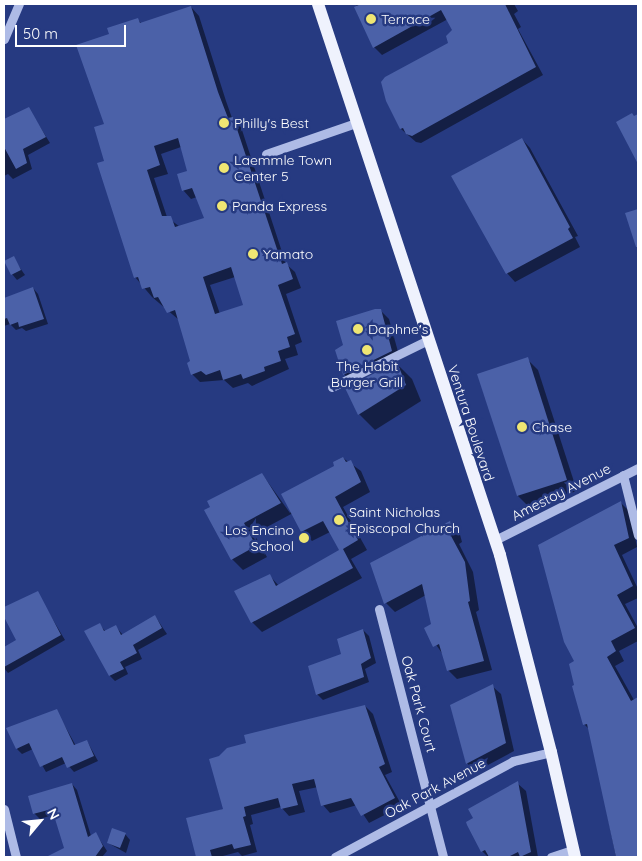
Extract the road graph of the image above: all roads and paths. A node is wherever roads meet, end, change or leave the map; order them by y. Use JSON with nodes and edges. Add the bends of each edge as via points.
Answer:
{"nodes":[{"id":1,"x":19,"y":4,"type":"edge"},
{"id":2,"x":318,"y":4,"type":"edge"},
{"id":3,"x":4,"y":40,"type":"edge"},
{"id":4,"x":356,"y":123,"type":"junction"},
{"id":5,"x":266,"y":154,"type":"dead end"},
{"id":6,"x":428,"y":340,"type":"junction"},
{"id":7,"x":332,"y":387,"type":"dead end"},
{"id":8,"x":638,"y":468,"type":"edge"},
{"id":9,"x":623,"y":475,"type":"junction"},
{"id":10,"x":638,"y":535,"type":"edge"},
{"id":11,"x":495,"y":540,"type":"junction"},
{"id":12,"x":379,"y":609,"type":"dead end"},
{"id":13,"x":551,"y":752,"type":"junction"},
{"id":14,"x":432,"y":806,"type":"junction"},
{"id":15,"x":4,"y":809,"type":"edge"},
{"id":16,"x":574,"y":854,"type":"edge"},
{"id":17,"x":16,"y":857,"type":"edge"},
{"id":18,"x":335,"y":857,"type":"edge"},
{"id":19,"x":443,"y":857,"type":"edge"},
{"id":20,"x":551,"y":857,"type":"edge"}],
"edges":[{"from":1,"to":3,"type":"street"},
{"from":2,"to":4,"type":"main road","name":"Ventura Boulevard"},
{"from":4,"to":5,"type":"street"},
{"from":4,"to":6,"type":"main road","name":"Ventura Boulevard"},
{"from":6,"to":7,"type":"street"},
{"from":6,"to":11,"type":"main road","name":"Ventura Boulevard"},
{"from":8,"to":9,"type":"street","name":"Amestoy Avenue"},
{"from":9,"to":10,"type":"street"},
{"from":9,"to":11,"type":"street","name":"Amestoy Avenue"},
{"from":11,"to":13,"type":"main road","name":"Ventura Boulevard"},
{"from":12,"to":14,"type":"street","name":"Oak Park Court"},
{"from":13,"to":14,"type":"street","name":"Oak Park Avenue","via":[[514,761]]},
{"from":13,"to":16,"type":"main road","name":"Ventura Boulevard"},
{"from":14,"to":18,"type":"street","name":"Oak Park Avenue"},
{"from":14,"to":19,"type":"street","name":"Oak Park Court"},
{"from":15,"to":17,"type":"street"},
{"from":16,"to":20,"type":"street"}]}
